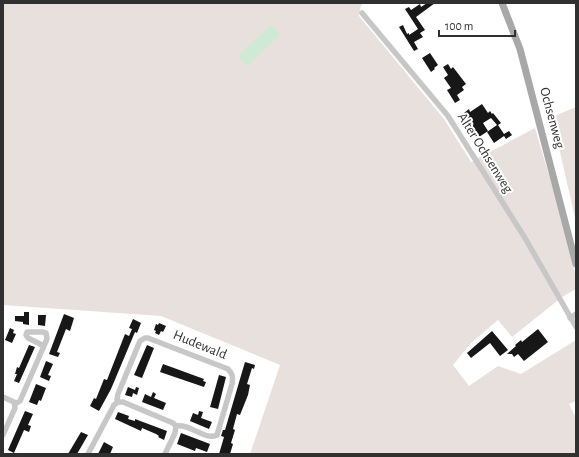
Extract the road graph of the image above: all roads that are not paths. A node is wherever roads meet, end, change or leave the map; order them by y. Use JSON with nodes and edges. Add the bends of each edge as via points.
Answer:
{"nodes":[{"id":1,"x":502,"y":3,"type":"edge"},
{"id":2,"x":362,"y":13,"type":"dead end"},
{"id":3,"x":576,"y":264,"type":"edge"},
{"id":4,"x":576,"y":314,"type":"edge"},
{"id":5,"x":570,"y":318,"type":"junction"},
{"id":6,"x":576,"y":327,"type":"edge"},
{"id":7,"x":44,"y":346,"type":"dead end"},
{"id":8,"x":3,"y":397,"type":"edge"},
{"id":9,"x":118,"y":402,"type":"junction"},
{"id":10,"x":15,"y":404,"type":"junction"},
{"id":11,"x":176,"y":426,"type":"junction"},
{"id":12,"x":3,"y":435,"type":"edge"},
{"id":13,"x":88,"y":454,"type":"edge"},
{"id":14,"x":165,"y":454,"type":"edge"}],
"edges":[{"from":1,"to":3,"type":"main road","name":"Ochsenweg","via":[[520,49]]},
{"from":2,"to":5,"type":"street","name":"Alter Ochsenweg","via":[[448,116],[525,238]]},
{"from":4,"to":5,"type":"street"},
{"from":5,"to":6,"type":"street","name":"Alter Ochsenweg"},
{"from":7,"to":10,"type":"street","via":[[20,401]]},
{"from":8,"to":10,"type":"street"},
{"from":9,"to":11,"type":"street"},
{"from":9,"to":11,"type":"street","name":"Hudewald","via":[[117,397],[128,369],[140,341],[145,338],[228,369],[233,378],[232,384],[216,435],[210,437],[183,426]]},
{"from":9,"to":13,"type":"street"},
{"from":10,"to":12,"type":"street"},
{"from":11,"to":14,"type":"street"}]}
